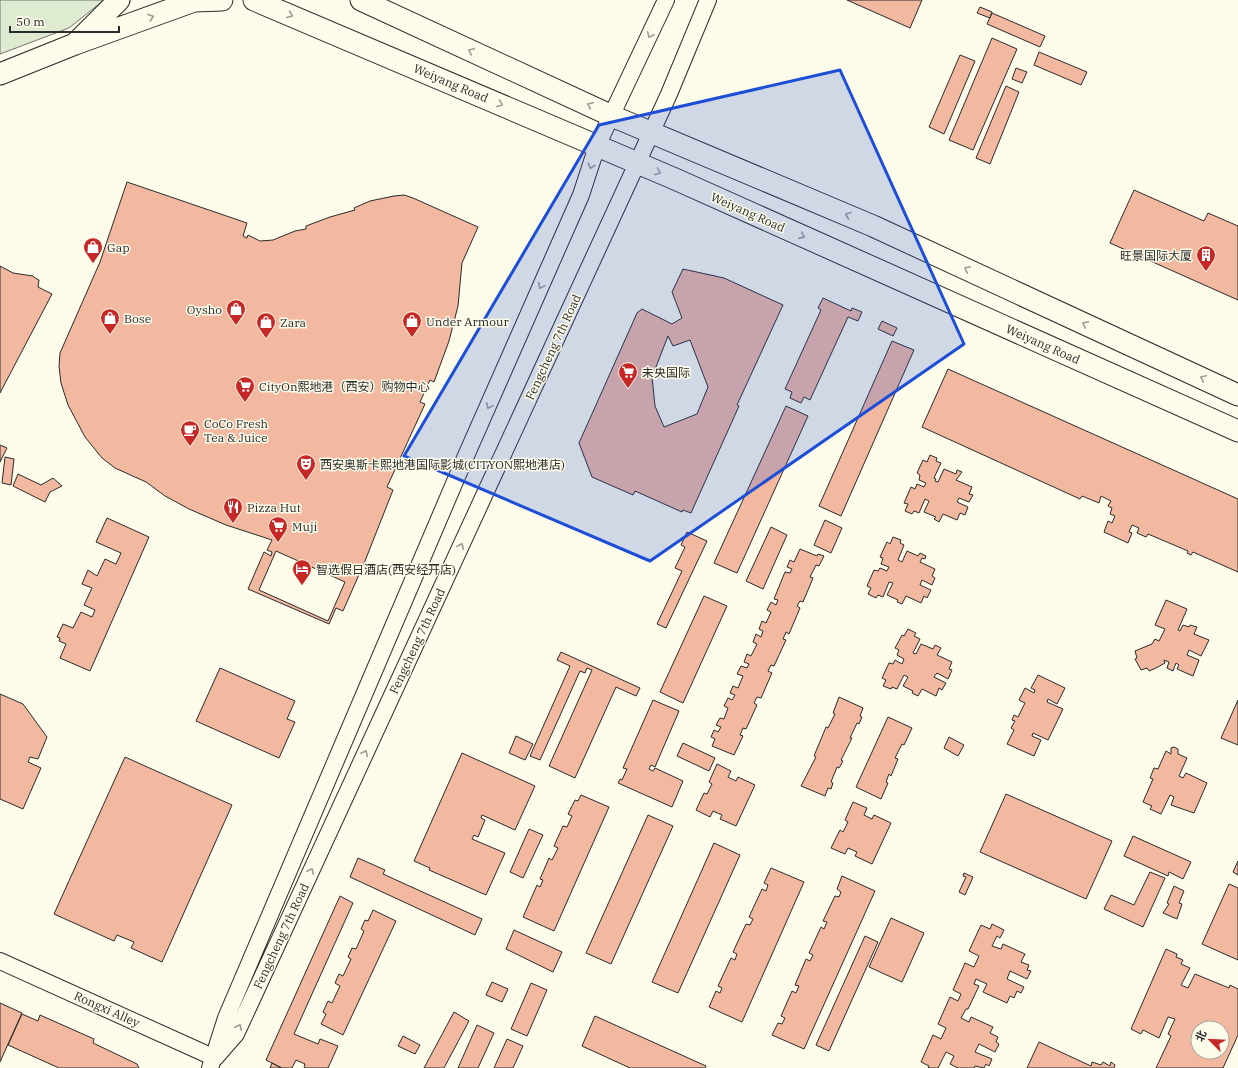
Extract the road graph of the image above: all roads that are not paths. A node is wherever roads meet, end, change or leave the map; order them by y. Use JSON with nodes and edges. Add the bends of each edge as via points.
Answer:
{"nodes":[{"id":1,"x":119,"y":0,"type":"edge"},
{"id":2,"x":222,"y":0,"type":"edge"},
{"id":3,"x":254,"y":0,"type":"edge"},
{"id":4,"x":361,"y":0,"type":"edge"},
{"id":5,"x":666,"y":0,"type":"edge"},
{"id":6,"x":708,"y":0,"type":"edge"},
{"id":7,"x":75,"y":44,"type":"junction"},
{"id":8,"x":0,"y":74,"type":"edge"},
{"id":9,"x":612,"y":116,"type":"junction"},
{"id":10,"x":651,"y":131,"type":"junction"},
{"id":11,"x":598,"y":146,"type":"junction"},
{"id":12,"x":637,"y":164,"type":"junction"},
{"id":13,"x":1238,"y":394,"type":"edge"},
{"id":14,"x":1238,"y":431,"type":"edge"},
{"id":15,"x":0,"y":961,"type":"edge"},
{"id":16,"x":212,"y":1063,"type":"edge"}],
"edges":[{"from":1,"to":7,"type":"main road"},
{"from":7,"to":2,"type":"main road","one_way":true,"via":[[194,1]]},
{"from":3,"to":11,"type":"main road","name":"Weiyang Road","one_way":true},
{"from":9,"to":4,"type":"main road","one_way":true},
{"from":5,"to":9,"type":"street","name":"Fengcheng 7th Road","one_way":true},
{"from":6,"to":10,"type":"street","name":"Fengcheng 7th Road"},
{"from":7,"to":8,"type":"main road"},
{"from":9,"to":10,"type":"main road"},
{"from":9,"to":11,"type":"street","name":"Fengcheng 7th Road"},
{"from":10,"to":12,"type":"street","name":"Fengcheng 7th Road"},
{"from":13,"to":10,"type":"main road","one_way":true,"via":[[873,226]]},
{"from":11,"to":12,"type":"main road","name":"Weiyang Road"},
{"from":11,"to":16,"type":"street","name":"Fengcheng 7th Road","one_way":true,"via":[[581,195],[226,1018]]},
{"from":12,"to":14,"type":"main road","name":"Weiyang Road","one_way":true},
{"from":16,"to":12,"type":"street","name":"Fengcheng 7th Road","one_way":true,"via":[[240,1026]]},
{"from":15,"to":16,"type":"street","name":"Rongxi Alley"}]}
